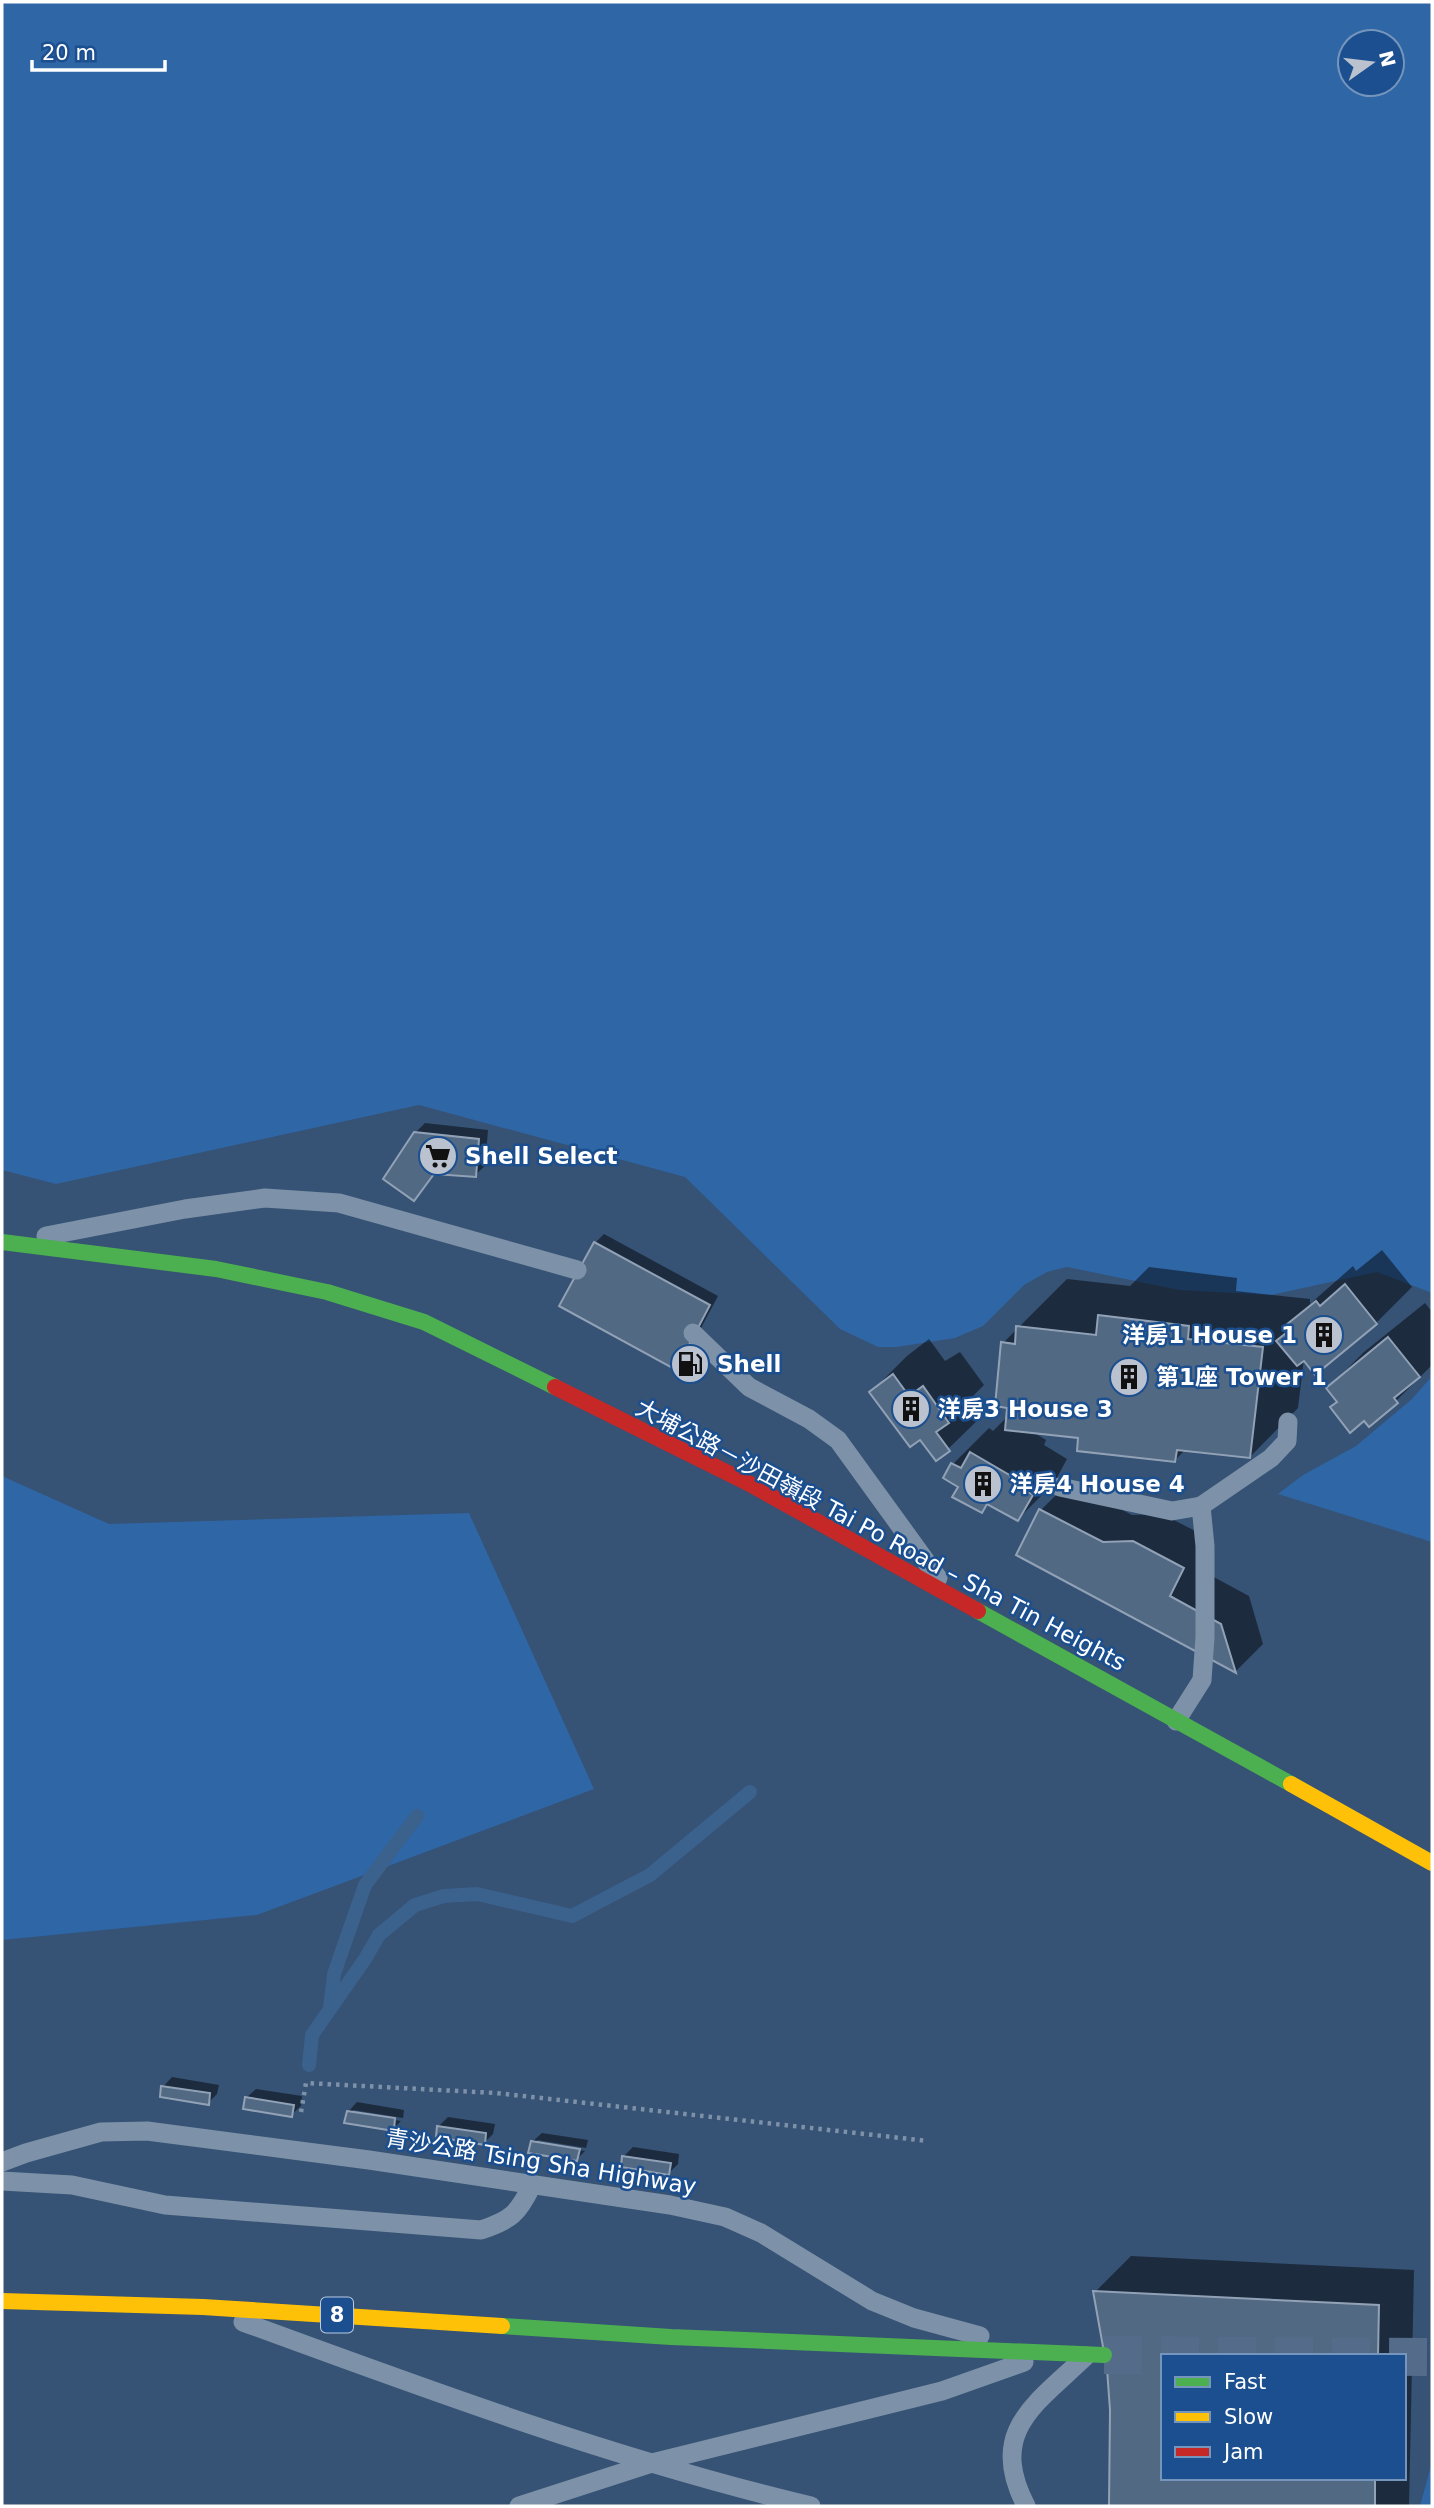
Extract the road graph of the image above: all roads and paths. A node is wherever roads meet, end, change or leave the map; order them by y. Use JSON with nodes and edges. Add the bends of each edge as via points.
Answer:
{"nodes":[{"id":1,"x":6,"y":1242,"type":"edge"},
{"id":2,"x":577,"y":1270,"type":"dead end"},
{"id":3,"x":693,"y":1333,"type":"dead end"},
{"id":4,"x":1288,"y":1422,"type":"dead end"},
{"id":5,"x":1060,"y":1487,"type":"dead end"},
{"id":6,"x":1201,"y":1506,"type":"junction"},
{"id":7,"x":953,"y":1599,"type":"junction"},
{"id":8,"x":1176,"y":1721,"type":"junction"},
{"id":9,"x":1432,"y":1863,"type":"edge"},
{"id":10,"x":301,"y":2112,"type":"dead end"},
{"id":11,"x":928,"y":2141,"type":"dead end"},
{"id":12,"x":2,"y":2162,"type":"edge"},
{"id":13,"x":2,"y":2181,"type":"edge"},
{"id":14,"x":532,"y":2185,"type":"junction"},
{"id":15,"x":2,"y":2301,"type":"edge"},
{"id":16,"x":203,"y":2307,"type":"junction"},
{"id":17,"x":1048,"y":2354,"type":"junction"},
{"id":18,"x":1095,"y":2356,"type":"joint"},
{"id":19,"x":652,"y":2463,"type":"junction"},
{"id":20,"x":519,"y":2506,"type":"edge"},
{"id":21,"x":811,"y":2506,"type":"edge"},
{"id":22,"x":1026,"y":2506,"type":"edge"}],
"edges":[{"from":1,"to":2,"type":"lane","via":[[265,1198],[339,1203]]},
{"from":1,"to":7,"type":"main road","name":"大埔公路－沙田嶺段 Tai Po Road – Sha Tin Heights","via":[[216,1269],[327,1292],[424,1322],[748,1483]]},
{"from":3,"to":7,"type":"lane","via":[[750,1387],[838,1440]]},
{"from":4,"to":6,"type":"lane","via":[[1287,1441],[1270,1458]]},
{"from":5,"to":6,"type":"lane","via":[[1172,1511]]},
{"from":6,"to":8,"type":"lane","via":[[1205,1546],[1202,1681]]},
{"from":7,"to":8,"type":"main road","name":"大埔公路－沙田嶺段 Tai Po Road – Sha Tin Heights"},
{"from":8,"to":9,"type":"main road","name":"大埔公路－沙田嶺段 Tai Po Road – Sha Tin Heights"},
{"from":10,"to":11,"type":"path","via":[[306,2083],[496,2093]]},
{"from":12,"to":14,"type":"lane","name":"青沙公路 Tsing Sha Highway","via":[[101,2132],[147,2131]]},
{"from":13,"to":14,"type":"lane","via":[[72,2185],[165,2205],[481,2230],[506,2221],[521,2208]]},
{"from":14,"to":17,"type":"lane","name":"青沙公路 Tsing Sha Highway","via":[[725,2217],[761,2233],[872,2301],[914,2318]]},
{"from":15,"to":16,"type":"main road","name":"青沙公路 Tsing Sha Highway","number":"8"},
{"from":16,"to":17,"type":"main road","name":"青沙公路 Tsing Sha Highway","number":"8"},
{"from":16,"to":19,"type":"lane","via":[[548,2432]]},
{"from":17,"to":18,"type":"main road","name":"青沙公路 Tsing Sha Highway","number":"8"},
{"from":17,"to":19,"type":"lane","via":[[942,2391]]},
{"from":18,"to":22,"type":"lane","via":[[1031,2409],[1018,2426],[1010,2463]]},
{"from":19,"to":20,"type":"lane"},
{"from":19,"to":21,"type":"lane"}]}
